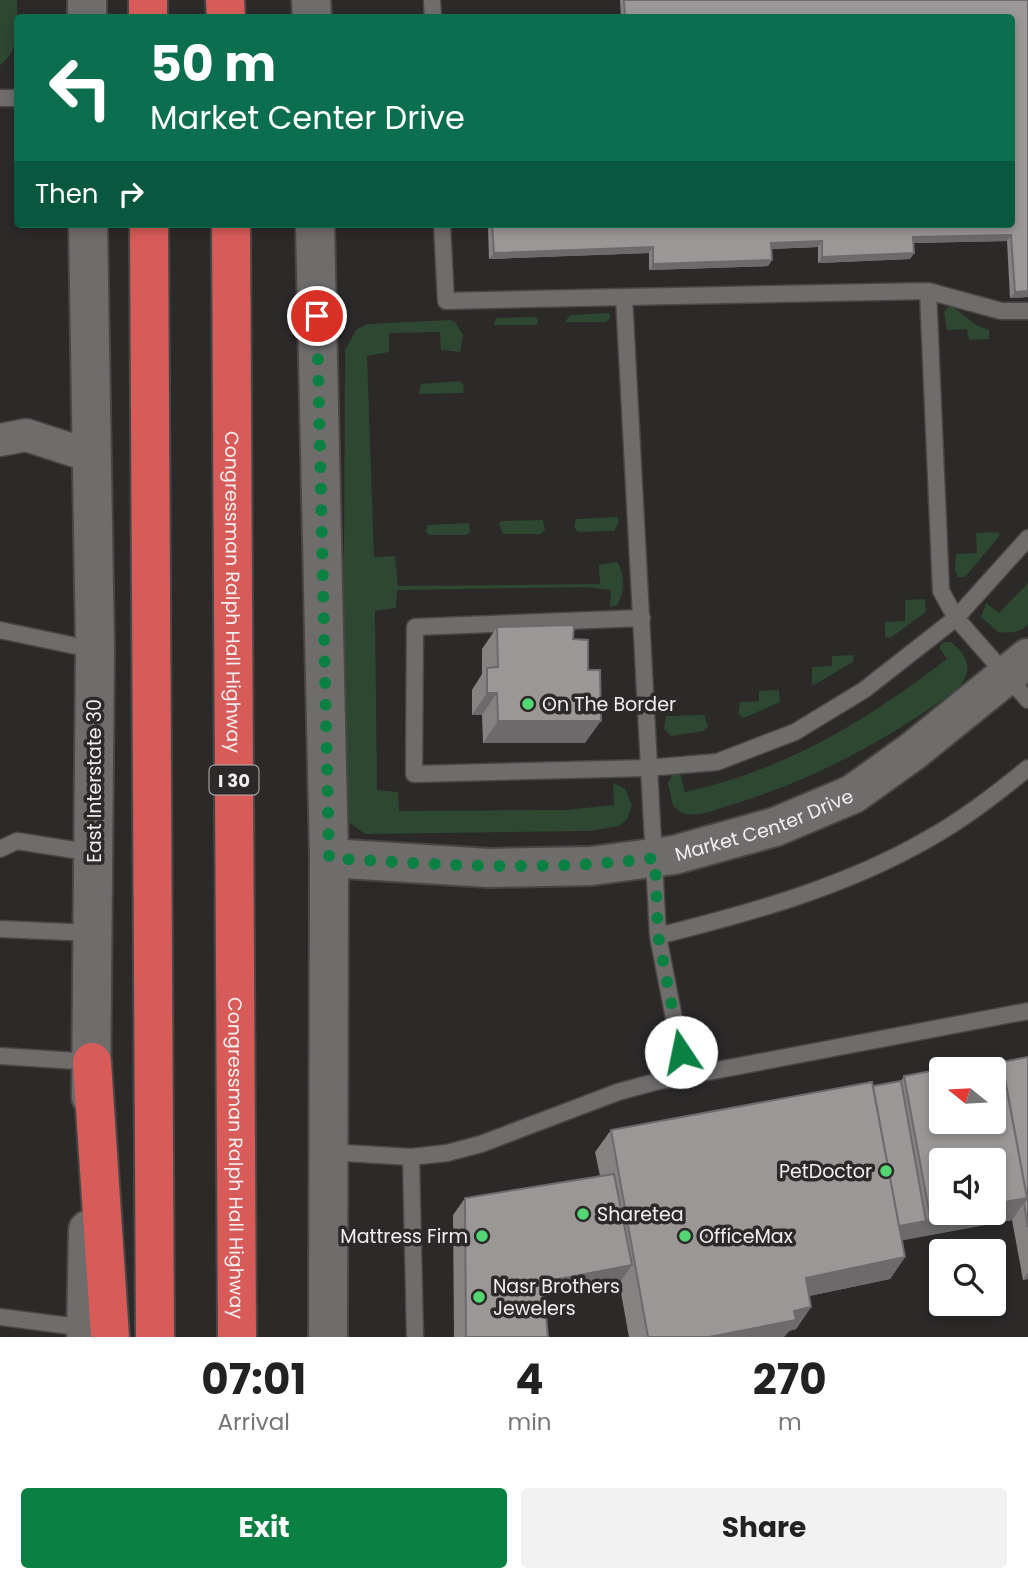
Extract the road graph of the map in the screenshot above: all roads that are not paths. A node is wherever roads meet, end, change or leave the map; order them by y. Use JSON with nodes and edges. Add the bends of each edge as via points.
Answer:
{"nodes":[{"id":1,"x":88,"y":228,"type":"edge"},
{"id":2,"x":149,"y":228,"type":"edge"},
{"id":3,"x":230,"y":228,"type":"edge"},
{"id":4,"x":316,"y":228,"type":"edge"},
{"id":5,"x":442,"y":228,"type":"edge"},
{"id":6,"x":928,"y":291,"type":"junction"},
{"id":7,"x":624,"y":297,"type":"junction"},
{"id":8,"x":1028,"y":311,"type":"edge"},
{"id":9,"x":0,"y":440,"type":"edge"},
{"id":10,"x":91,"y":456,"type":"junction"},
{"id":11,"x":1028,"y":538,"type":"edge"},
{"id":12,"x":642,"y":618,"type":"junction"},
{"id":13,"x":956,"y":618,"type":"junction"},
{"id":14,"x":0,"y":630,"type":"edge"},
{"id":15,"x":95,"y":650,"type":"junction"},
{"id":16,"x":1021,"y":678,"type":"edge"},
{"id":17,"x":647,"y":768,"type":"junction"},
{"id":18,"x":1028,"y":768,"type":"edge"},
{"id":19,"x":0,"y":849,"type":"edge"},
{"id":20,"x":93,"y":853,"type":"junction"},
{"id":21,"x":329,"y":858,"type":"junction"},
{"id":22,"x":655,"y":858,"type":"junction"},
{"id":23,"x":0,"y":929,"type":"edge"},
{"id":24,"x":95,"y":933,"type":"junction"},
{"id":25,"x":658,"y":936,"type":"junction"},
{"id":26,"x":1028,"y":1011,"type":"edge"},
{"id":27,"x":0,"y":1056,"type":"edge"},
{"id":28,"x":92,"y":1062,"type":"junction"},
{"id":29,"x":685,"y":1076,"type":"junction"},
{"id":30,"x":329,"y":1152,"type":"junction"},
{"id":31,"x":411,"y":1157,"type":"junction"},
{"id":32,"x":0,"y":1317,"type":"edge"},
{"id":33,"x":94,"y":1334,"type":"edge"},
{"id":34,"x":155,"y":1337,"type":"edge"},
{"id":35,"x":237,"y":1337,"type":"edge"},
{"id":36,"x":328,"y":1337,"type":"edge"},
{"id":37,"x":415,"y":1337,"type":"edge"}],
"edges":[{"from":1,"to":10,"type":"main road","name":"East Interstate 30"},
{"from":2,"to":34,"type":"highway"},
{"from":3,"to":35,"type":"highway","name":"Congressman Ralph Hall Highway","number":"I 30"},
{"from":4,"to":21,"type":"main road"},
{"from":5,"to":7,"type":"lane","via":[[446,301]]},
{"from":6,"to":7,"type":"lane"},
{"from":6,"to":8,"type":"lane","via":[[1001,311]]},
{"from":6,"to":13,"type":"lane","via":[[941,592]]},
{"from":7,"to":12,"type":"lane"},
{"from":9,"to":10,"type":"street","via":[[26,435]]},
{"from":10,"to":15,"type":"main road","name":"East Interstate 30"},
{"from":11,"to":13,"type":"lane"},
{"from":12,"to":17,"type":"lane"},
{"from":12,"to":17,"type":"lane","via":[[415,627],[414,774]]},
{"from":13,"to":16,"type":"lane"},
{"from":13,"to":17,"type":"lane","via":[[864,690],[795,732],[717,762]]},
{"from":14,"to":15,"type":"lane"},
{"from":15,"to":20,"type":"main road","name":"East Interstate 30"},
{"from":16,"to":22,"type":"main road","name":"Market Center Drive","via":[[853,794],[775,827]]},
{"from":17,"to":22,"type":"lane"},
{"from":18,"to":25,"type":"lane","via":[[927,840],[865,869],[797,898]]},
{"from":19,"to":20,"type":"lane","via":[[17,841]]},
{"from":20,"to":24,"type":"main road","name":"East Interstate 30"},
{"from":21,"to":22,"type":"main road","name":"Market Center Drive","via":[[489,868],[591,866]]},
{"from":21,"to":30,"type":"main road"},
{"from":22,"to":25,"type":"lane"},
{"from":23,"to":24,"type":"lane"},
{"from":24,"to":28,"type":"main road","name":"East Interstate 30"},
{"from":25,"to":29,"type":"lane"},
{"from":26,"to":29,"type":"lane"},
{"from":27,"to":28,"type":"lane"},
{"from":28,"to":33,"type":"highway"},
{"from":29,"to":31,"type":"lane","via":[[618,1092],[481,1144]]},
{"from":30,"to":31,"type":"lane"},
{"from":30,"to":36,"type":"main road"},
{"from":31,"to":37,"type":"lane"},
{"from":32,"to":33,"type":"lane"}]}
